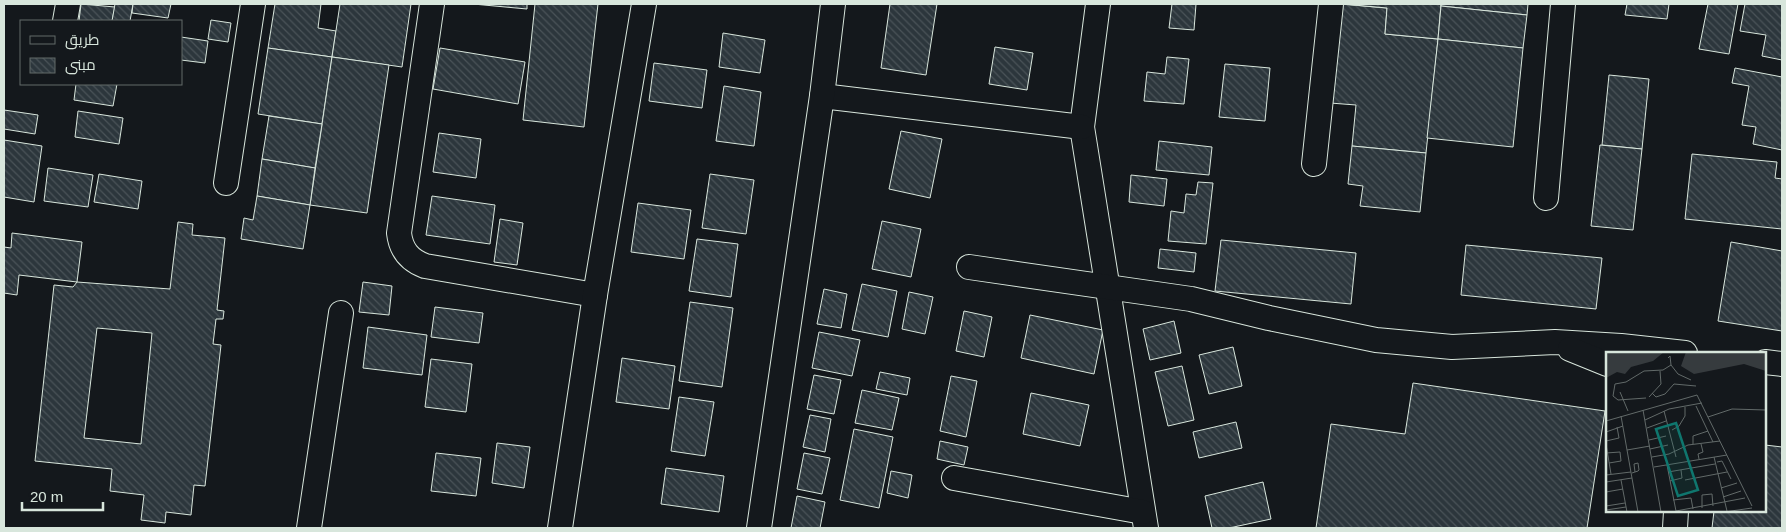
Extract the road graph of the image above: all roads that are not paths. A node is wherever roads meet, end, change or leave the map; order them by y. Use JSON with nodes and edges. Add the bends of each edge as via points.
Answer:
{"nodes":[{"id":1,"x":68,"y":4,"type":"edge"},
{"id":2,"x":253,"y":4,"type":"edge"},
{"id":3,"x":432,"y":4,"type":"edge"},
{"id":4,"x":644,"y":4,"type":"edge"},
{"id":5,"x":833,"y":4,"type":"edge"},
{"id":6,"x":1098,"y":4,"type":"edge"},
{"id":7,"x":1331,"y":4,"type":"edge"},
{"id":8,"x":1563,"y":4,"type":"edge"},
{"id":9,"x":65,"y":20,"type":"edge"},
{"id":10,"x":822,"y":96,"type":"junction"},
{"id":11,"x":1082,"y":127,"type":"junction"},
{"id":12,"x":1314,"y":164,"type":"dead end"},
{"id":13,"x":226,"y":183,"type":"dead end"},
{"id":14,"x":1546,"y":198,"type":"dead end"},
{"id":15,"x":970,"y":267,"type":"dead end"},
{"id":16,"x":1108,"y":286,"type":"junction"},
{"id":17,"x":595,"y":296,"type":"junction"},
{"id":18,"x":341,"y":313,"type":"dead end"},
{"id":19,"x":1555,"y":342,"type":"junction"},
{"id":20,"x":1676,"y":352,"type":"edge"},
{"id":21,"x":1766,"y":362,"type":"edge"},
{"id":22,"x":1606,"y":364,"type":"edge"},
{"id":23,"x":1782,"y":364,"type":"edge"},
{"id":24,"x":954,"y":478,"type":"dead end"},
{"id":25,"x":1676,"y":512,"type":"edge"},
{"id":26,"x":1145,"y":520,"type":"edge"},
{"id":27,"x":309,"y":528,"type":"edge"},
{"id":28,"x":560,"y":528,"type":"edge"},
{"id":29,"x":759,"y":528,"type":"edge"},
{"id":30,"x":1675,"y":528,"type":"edge"}],
"edges":[{"from":1,"to":9,"type":"street"},
{"from":2,"to":13,"type":"street"},
{"from":3,"to":17,"type":"street","via":[[400,243],[414,262],[425,266]]},
{"from":4,"to":17,"type":"street"},
{"from":5,"to":10,"type":"street"},
{"from":6,"to":11,"type":"street"},
{"from":7,"to":12,"type":"street"},
{"from":8,"to":14,"type":"street"},
{"from":10,"to":11,"type":"street"},
{"from":10,"to":29,"type":"street"},
{"from":11,"to":16,"type":"street"},
{"from":15,"to":16,"type":"street"},
{"from":16,"to":19,"type":"street","via":[[1191,299],[1376,340],[1452,347]]},
{"from":16,"to":26,"type":"street"},
{"from":17,"to":28,"type":"street"},
{"from":18,"to":27,"type":"street"},
{"from":19,"to":20,"type":"street"},
{"from":19,"to":22,"type":"street"},
{"from":21,"to":23,"type":"street"},
{"from":24,"to":26,"type":"street"},
{"from":25,"to":30,"type":"street"}]}
